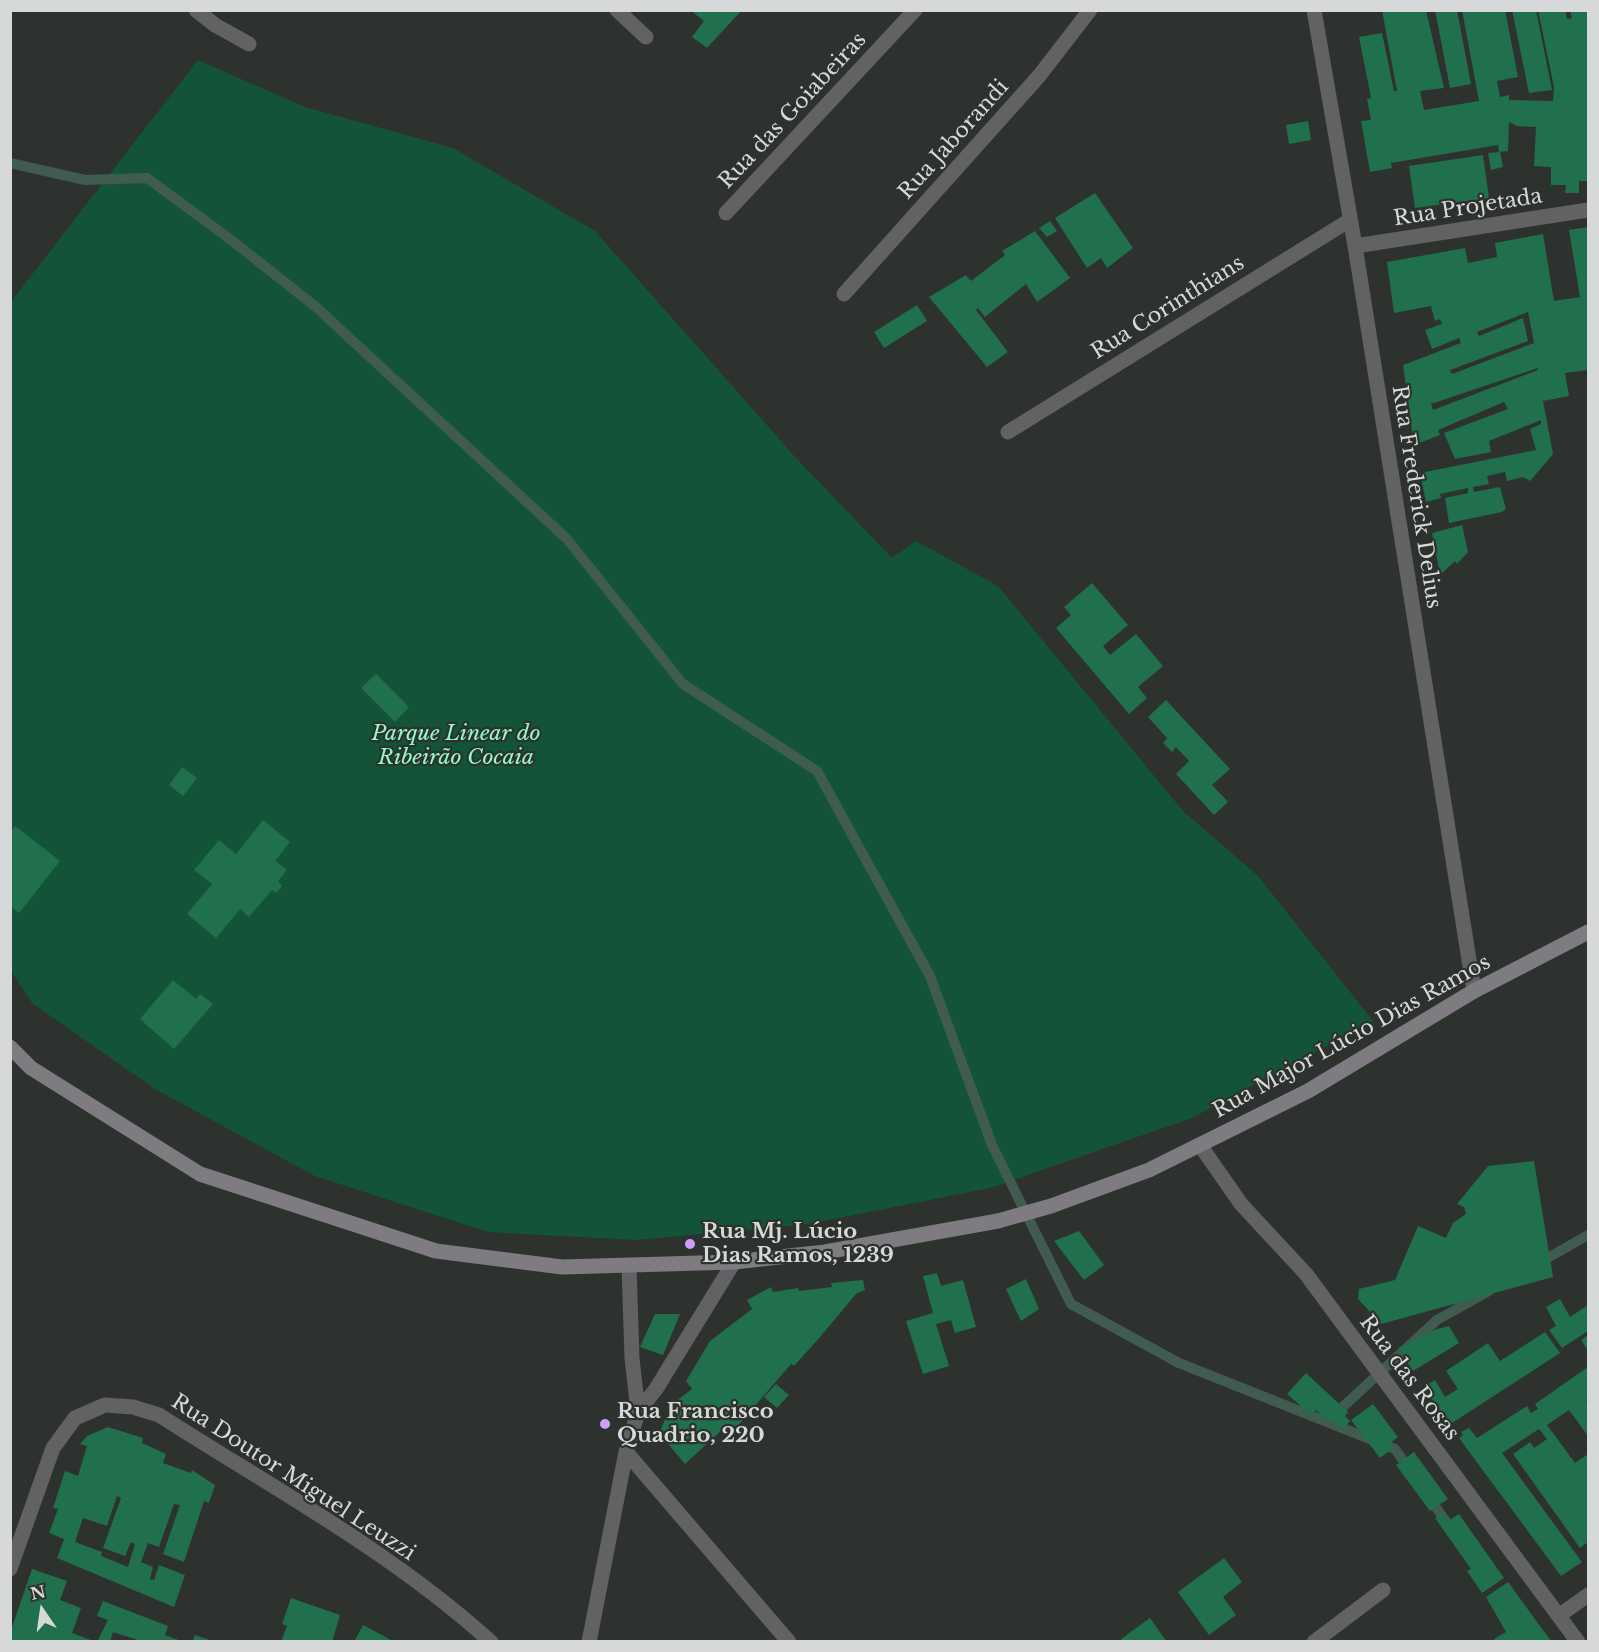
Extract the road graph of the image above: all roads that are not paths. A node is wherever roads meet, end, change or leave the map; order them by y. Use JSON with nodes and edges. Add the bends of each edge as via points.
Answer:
{"nodes":[{"id":1,"x":617,"y":10,"type":"edge"},
{"id":2,"x":915,"y":10,"type":"edge"},
{"id":3,"x":1090,"y":10,"type":"edge"},
{"id":4,"x":1314,"y":10,"type":"edge"},
{"id":5,"x":200,"y":12,"type":"edge"},
{"id":6,"x":646,"y":37,"type":"dead end"},
{"id":7,"x":249,"y":44,"type":"dead end"},
{"id":8,"x":1588,"y":210,"type":"edge"},
{"id":9,"x":726,"y":213,"type":"dead end"},
{"id":10,"x":1350,"y":220,"type":"junction"},
{"id":11,"x":1354,"y":246,"type":"junction"},
{"id":12,"x":844,"y":294,"type":"dead end"},
{"id":13,"x":1008,"y":432,"type":"dead end"},
{"id":14,"x":1588,"y":932,"type":"edge"},
{"id":15,"x":1474,"y":991,"type":"junction"},
{"id":16,"x":10,"y":1047,"type":"edge"},
{"id":17,"x":1200,"y":1145,"type":"junction"},
{"id":18,"x":734,"y":1262,"type":"junction"},
{"id":19,"x":629,"y":1266,"type":"junction"},
{"id":20,"x":638,"y":1412,"type":"junction"},
{"id":21,"x":626,"y":1452,"type":"junction"},
{"id":22,"x":10,"y":1569,"type":"edge"},
{"id":23,"x":1383,"y":1590,"type":"dead end"},
{"id":24,"x":1588,"y":1595,"type":"edge"},
{"id":25,"x":1560,"y":1615,"type":"junction"},
{"id":26,"x":491,"y":1641,"type":"edge"},
{"id":27,"x":589,"y":1641,"type":"edge"},
{"id":28,"x":789,"y":1641,"type":"edge"},
{"id":29,"x":1314,"y":1641,"type":"edge"},
{"id":30,"x":1578,"y":1641,"type":"edge"}],
"edges":[{"from":1,"to":6,"type":"street"},
{"from":2,"to":9,"type":"street","name":"Rua das Goiabeiras"},
{"from":3,"to":12,"type":"street","name":"Rua Jaborandi","via":[[1040,76]]},
{"from":4,"to":10,"type":"street","name":"Rua Frederick Delius"},
{"from":5,"to":7,"type":"street"},
{"from":8,"to":11,"type":"street","name":"Rua Projetada"},
{"from":10,"to":11,"type":"street","name":"Rua Frederick Delius"},
{"from":10,"to":13,"type":"street","name":"Rua Corinthians"},
{"from":11,"to":15,"type":"street","name":"Rua Frederick Delius"},
{"from":14,"to":15,"type":"main road","name":"Rua Major Lúcio Dias Ramos"},
{"from":15,"to":17,"type":"main road","name":"Rua Major Lúcio Dias Ramos","via":[[1308,1091]]},
{"from":16,"to":19,"type":"main road","name":"Rua Major Lúcio Dias Ramos","via":[[31,1068],[200,1174],[436,1251],[562,1267]]},
{"from":17,"to":18,"type":"main road","name":"Rua Major Lúcio Dias Ramos","via":[[1149,1170],[998,1221],[825,1252]]},
{"from":17,"to":25,"type":"street","name":"Rua das Rosas","via":[[1241,1204],[1305,1274]]},
{"from":18,"to":19,"type":"main road","name":"Rua Major Lúcio Dias Ramos"},
{"from":18,"to":20,"type":"street"},
{"from":19,"to":20,"type":"street"},
{"from":20,"to":21,"type":"street"},
{"from":21,"to":27,"type":"street"},
{"from":21,"to":28,"type":"street"},
{"from":22,"to":26,"type":"street","name":"Rua Doutor Miguel Leuzzi","via":[[53,1448],[75,1419],[105,1405],[133,1407],[159,1415],[351,1538],[419,1584]]},
{"from":23,"to":29,"type":"street"},
{"from":24,"to":25,"type":"street"},
{"from":25,"to":30,"type":"street","name":"Rua das Rosas"}]}
